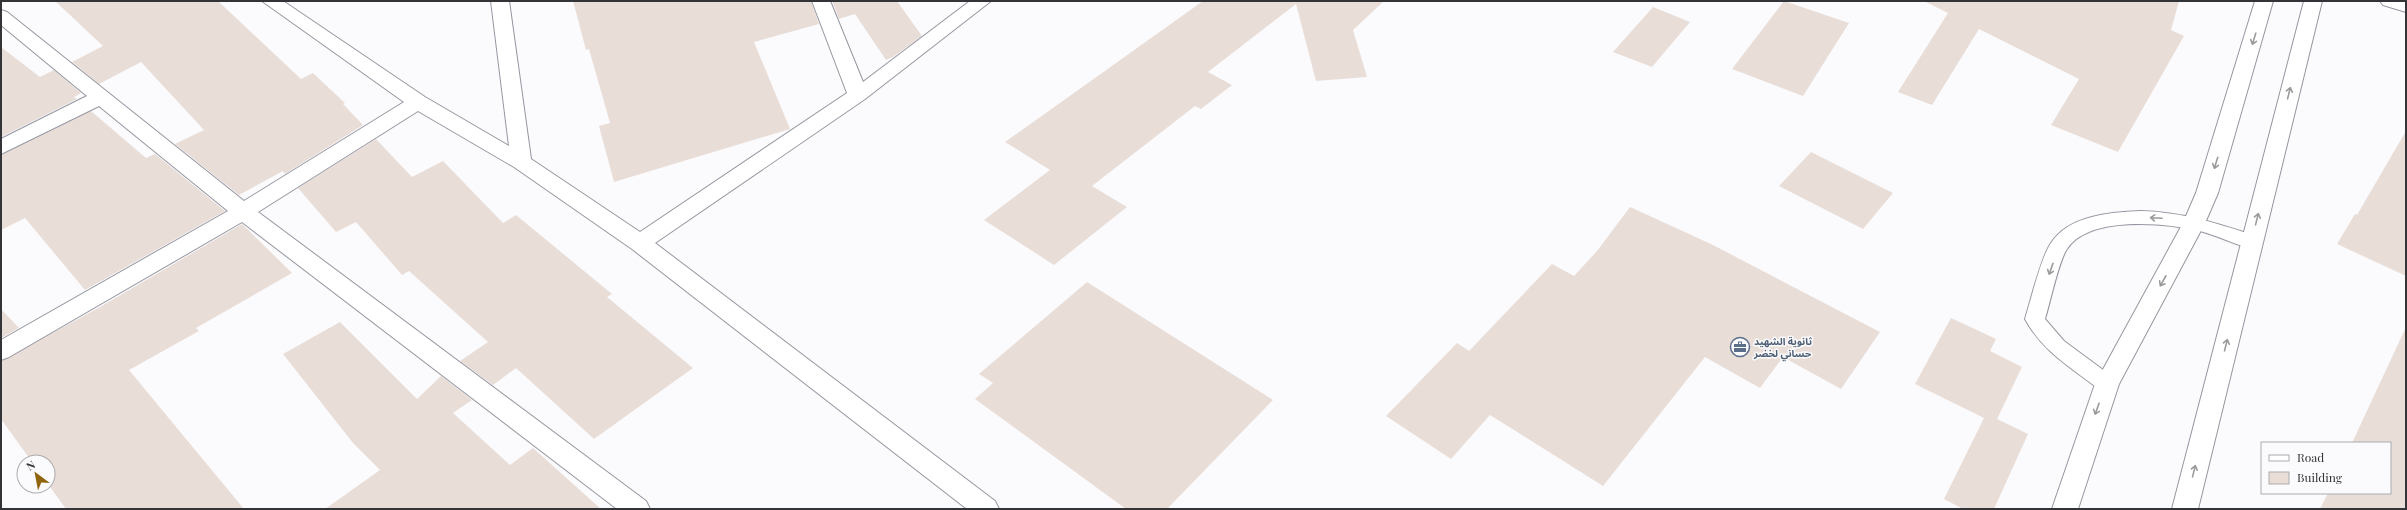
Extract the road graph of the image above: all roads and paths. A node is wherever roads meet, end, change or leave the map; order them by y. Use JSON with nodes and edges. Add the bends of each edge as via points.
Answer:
{"nodes":[{"id":1,"x":8,"y":1,"type":"edge"},
{"id":2,"x":271,"y":1,"type":"edge"},
{"id":3,"x":500,"y":1,"type":"edge"},
{"id":4,"x":821,"y":1,"type":"edge"},
{"id":5,"x":982,"y":1,"type":"edge"},
{"id":6,"x":2264,"y":1,"type":"edge"},
{"id":7,"x":2312,"y":1,"type":"edge"},
{"id":8,"x":2389,"y":1,"type":"edge"},
{"id":9,"x":1,"y":4,"type":"edge"},
{"id":10,"x":2406,"y":7,"type":"edge"},
{"id":11,"x":1,"y":16,"type":"edge"},
{"id":12,"x":858,"y":95,"type":"junction"},
{"id":13,"x":100,"y":97,"type":"junction"},
{"id":14,"x":418,"y":102,"type":"junction"},
{"id":15,"x":1,"y":147,"type":"edge"},
{"id":16,"x":521,"y":162,"type":"junction"},
{"id":17,"x":243,"y":212,"type":"junction"},
{"id":18,"x":2194,"y":223,"type":"junction"},
{"id":19,"x":2252,"y":242,"type":"junction"},
{"id":20,"x":640,"y":243,"type":"junction"},
{"id":21,"x":1,"y":351,"type":"edge"},
{"id":22,"x":2107,"y":384,"type":"junction"},
{"id":23,"x":637,"y":509,"type":"edge"},
{"id":24,"x":986,"y":509,"type":"edge"},
{"id":25,"x":2065,"y":509,"type":"edge"},
{"id":26,"x":2185,"y":509,"type":"edge"}],
"edges":[{"from":1,"to":9,"type":"street"},
{"from":2,"to":14,"type":"street"},
{"from":3,"to":16,"type":"street"},
{"from":4,"to":12,"type":"street"},
{"from":5,"to":12,"type":"street"},
{"from":6,"to":18,"type":"street","one_way":true,"via":[[2207,193]]},
{"from":19,"to":7,"type":"street","one_way":true},
{"from":8,"to":10,"type":"street"},
{"from":11,"to":13,"type":"street"},
{"from":12,"to":20,"type":"street"},
{"from":13,"to":15,"type":"street"},
{"from":13,"to":17,"type":"street"},
{"from":14,"to":16,"type":"street"},
{"from":14,"to":17,"type":"street"},
{"from":16,"to":20,"type":"street"},
{"from":17,"to":21,"type":"street"},
{"from":17,"to":23,"type":"street"},
{"from":18,"to":19,"type":"lane"},
{"from":18,"to":22,"type":"street","one_way":true},
{"from":18,"to":22,"type":"lane","one_way":true,"via":[[2147,218],[2085,225],[2064,237],[2058,246],[2034,319],[2048,338]]},
{"from":26,"to":19,"type":"street","one_way":true},
{"from":20,"to":24,"type":"street"},
{"from":22,"to":25,"type":"street","one_way":true}]}
